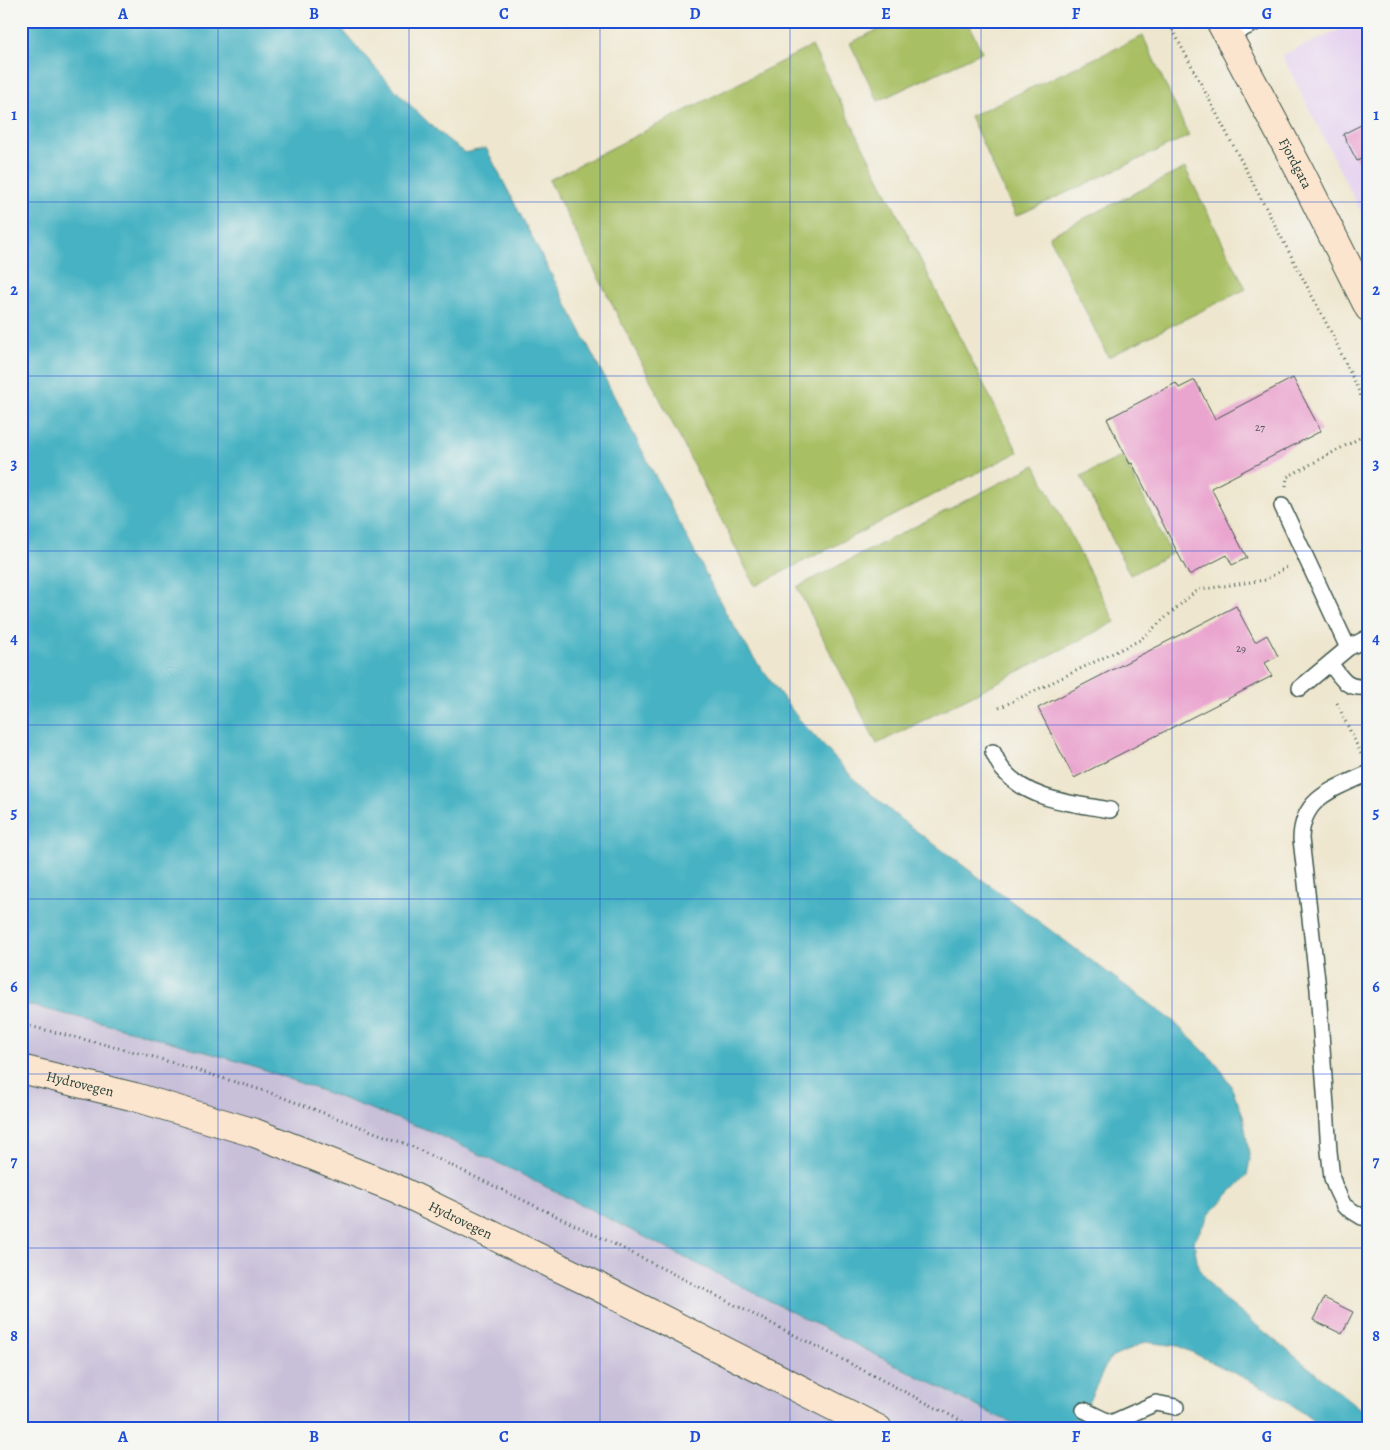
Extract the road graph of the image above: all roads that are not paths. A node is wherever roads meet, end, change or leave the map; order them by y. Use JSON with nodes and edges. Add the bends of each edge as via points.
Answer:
{"nodes":[{"id":1,"x":1259,"y":21,"type":"edge"},
{"id":2,"x":1224,"y":29,"type":"edge"},
{"id":3,"x":1369,"y":308,"type":"edge"},
{"id":4,"x":1282,"y":506,"type":"road end"},
{"id":5,"x":1369,"y":638,"type":"edge"},
{"id":6,"x":1348,"y":648,"type":"junction"},
{"id":7,"x":1326,"y":667,"type":"junction"},
{"id":8,"x":1369,"y":687,"type":"edge"},
{"id":9,"x":1300,"y":688,"type":"dead end"},
{"id":10,"x":993,"y":752,"type":"dead end"},
{"id":11,"x":1367,"y":767,"type":"edge"},
{"id":12,"x":1110,"y":810,"type":"dead end"},
{"id":13,"x":21,"y":1069,"type":"edge"},
{"id":14,"x":1369,"y":1218,"type":"edge"},
{"id":15,"x":1176,"y":1407,"type":"dead end"},
{"id":16,"x":1084,"y":1410,"type":"dead end"},
{"id":17,"x":878,"y":1429,"type":"edge"}],
"edges":[{"from":1,"to":2,"type":"lane"},
{"from":2,"to":3,"type":"street","name":"Fjordgata"},
{"from":4,"to":6,"type":"lane"},
{"from":5,"to":6,"type":"lane"},
{"from":6,"to":7,"type":"lane"},
{"from":7,"to":8,"type":"lane","via":[[1355,688]]},
{"from":7,"to":9,"type":"lane"},
{"from":10,"to":12,"type":"lane","via":[[1001,768],[1019,786],[1035,794]]},
{"from":11,"to":14,"type":"lane","via":[[1316,801],[1303,818],[1301,839],[1318,989],[1332,1178],[1344,1206]]},
{"from":13,"to":17,"type":"street","name":"Hydrovegen","via":[[135,1097],[255,1133],[395,1188],[593,1284]]},
{"from":15,"to":16,"type":"lane","via":[[1156,1403],[1112,1423]]}]}
